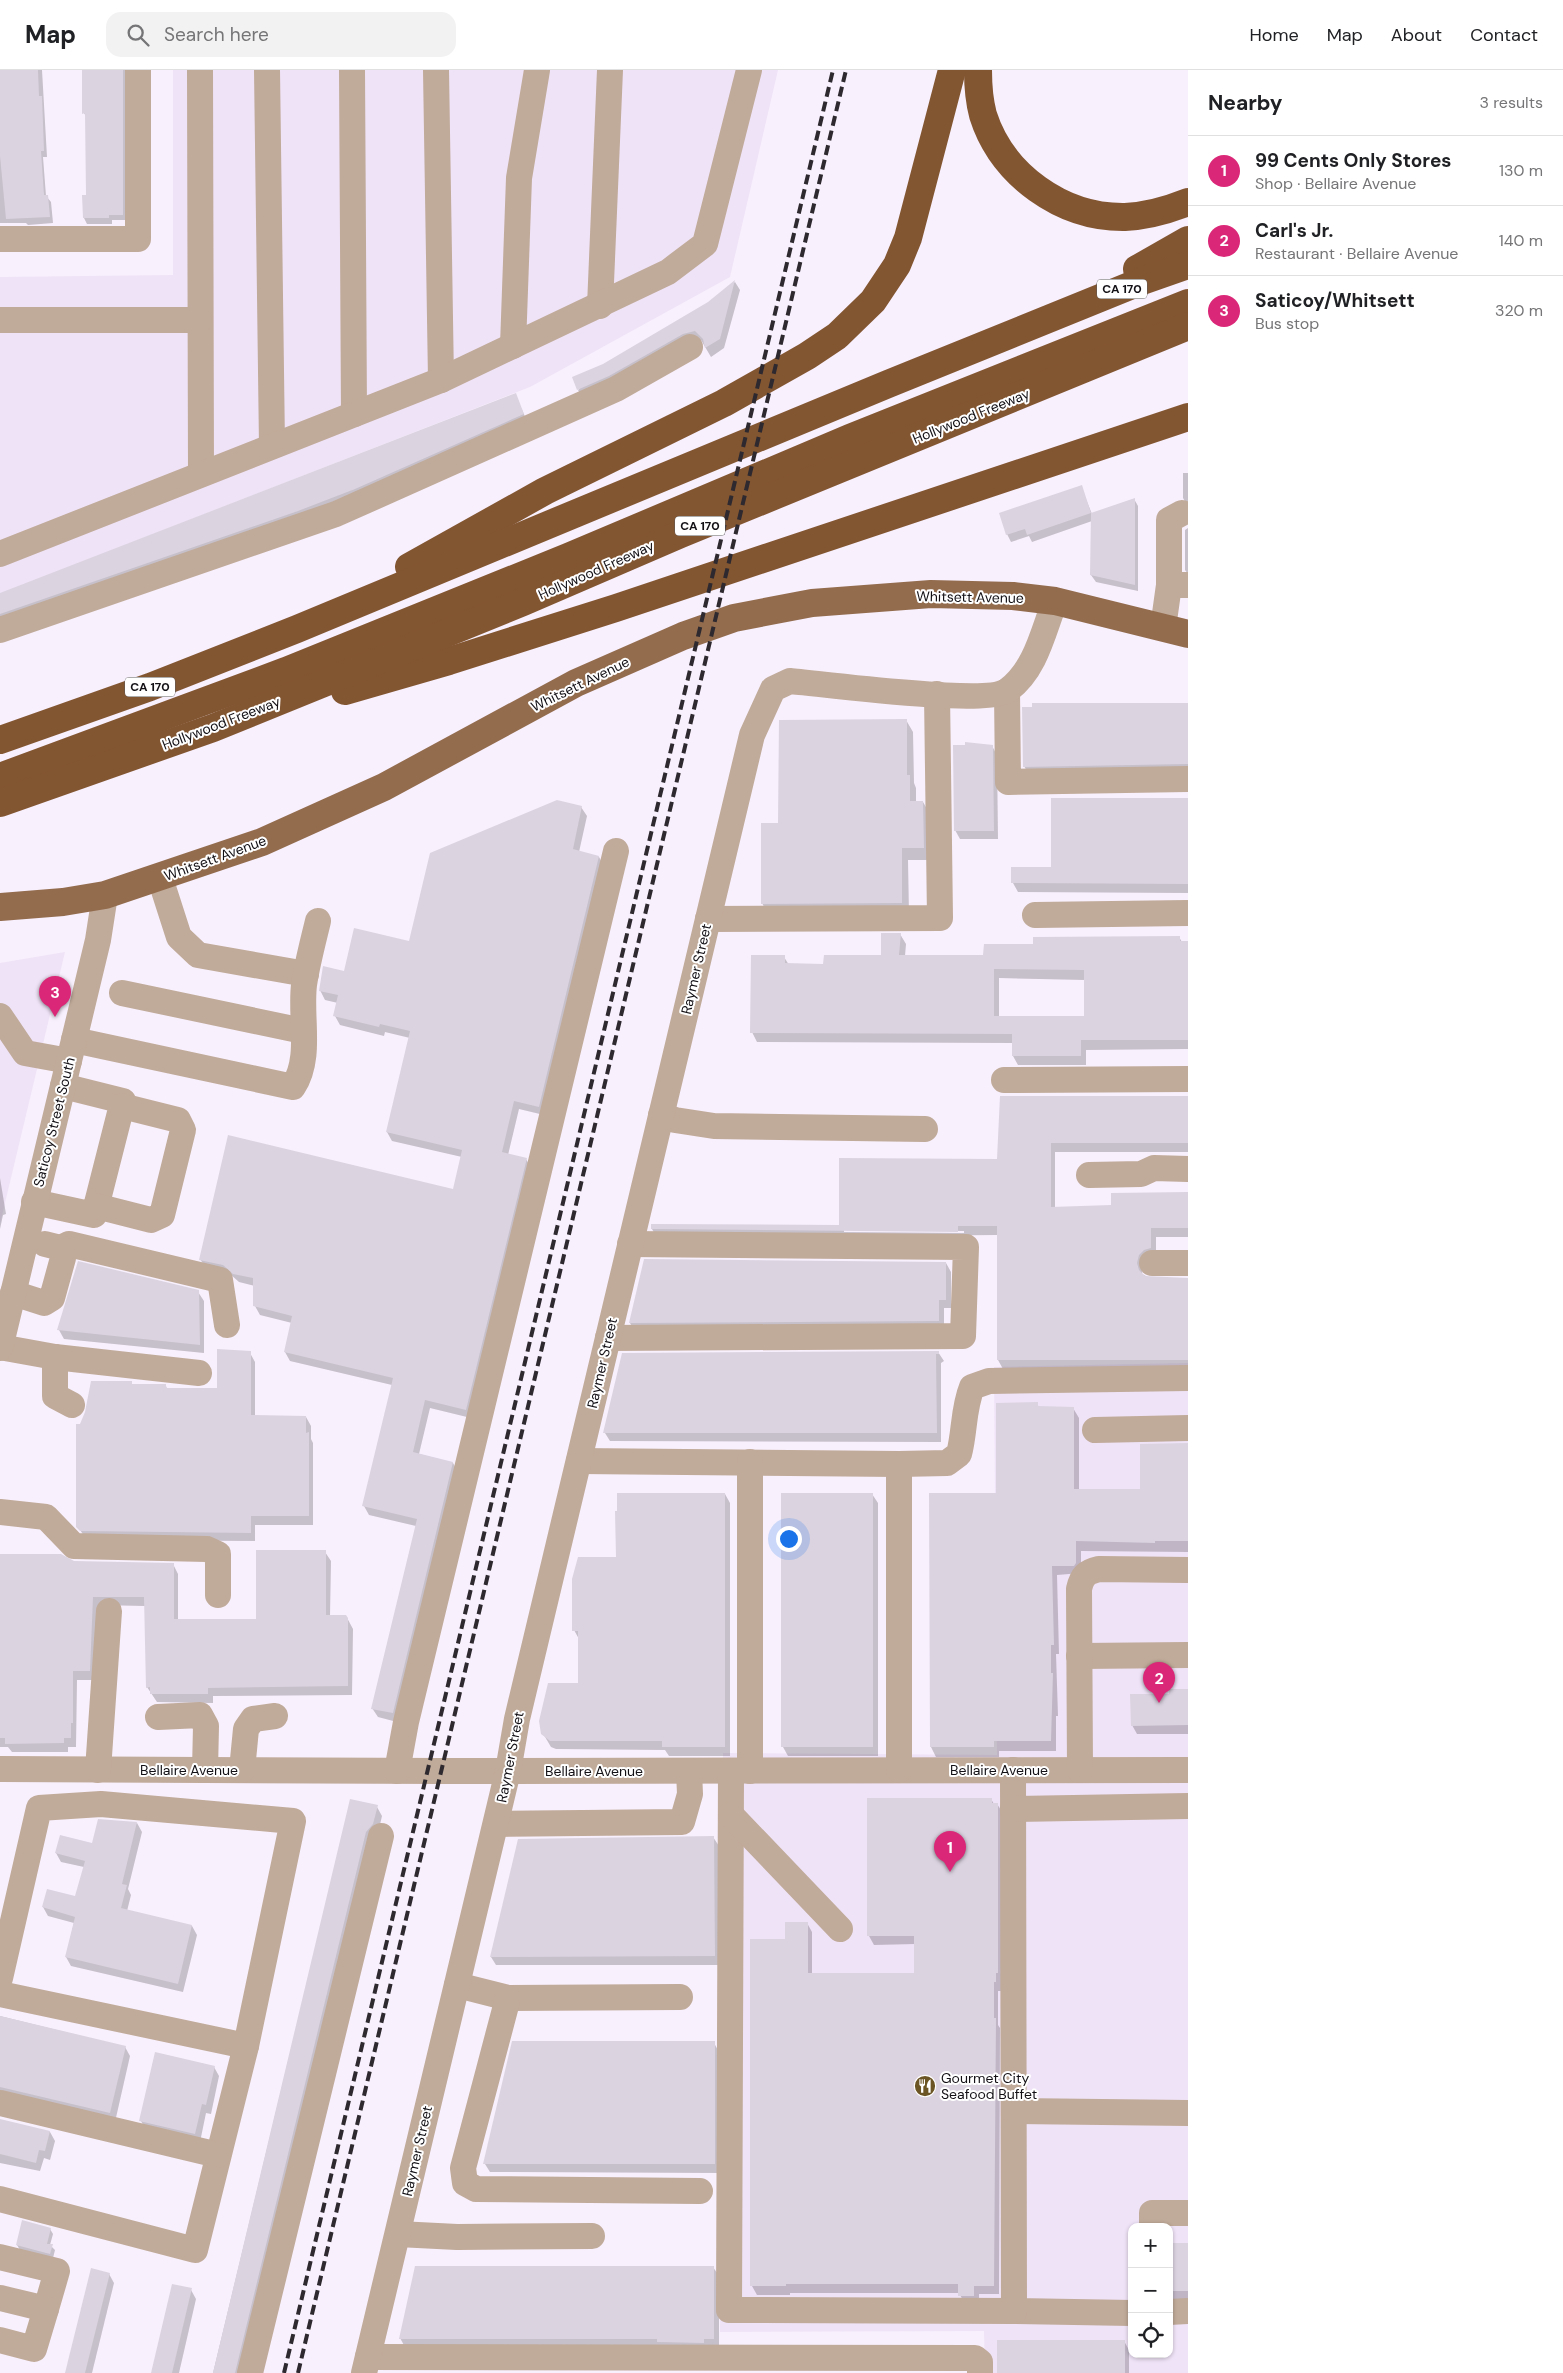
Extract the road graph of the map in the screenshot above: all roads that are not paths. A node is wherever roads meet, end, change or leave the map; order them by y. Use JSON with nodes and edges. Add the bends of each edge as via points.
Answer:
{"nodes":[{"id":1,"x":138,"y":70,"type":"edge"},
{"id":2,"x":200,"y":70,"type":"edge"},
{"id":3,"x":267,"y":70,"type":"edge"},
{"id":4,"x":352,"y":70,"type":"edge"},
{"id":5,"x":436,"y":70,"type":"edge"},
{"id":6,"x":537,"y":70,"type":"edge"},
{"id":7,"x":610,"y":70,"type":"edge"},
{"id":8,"x":749,"y":70,"type":"edge"},
{"id":9,"x":952,"y":70,"type":"edge"},
{"id":10,"x":978,"y":70,"type":"edge"},
{"id":11,"x":1188,"y":202,"type":"edge"},
{"id":12,"x":0,"y":239,"type":"edge"},
{"id":13,"x":1188,"y":240,"type":"edge"},
{"id":14,"x":1188,"y":265,"type":"edge"},
{"id":15,"x":1188,"y":285,"type":"edge"},
{"id":16,"x":1188,"y":303,"type":"edge"},
{"id":17,"x":600,"y":306,"type":"junction"},
{"id":18,"x":1058,"y":315,"type":"junction"},
{"id":19,"x":0,"y":320,"type":"edge"},
{"id":20,"x":199,"y":320,"type":"junction"},
{"id":21,"x":1188,"y":326,"type":"edge"},
{"id":22,"x":513,"y":346,"type":"junction"},
{"id":23,"x":690,"y":347,"type":"dead end"},
{"id":24,"x":442,"y":380,"type":"junction"},
{"id":25,"x":354,"y":414,"type":"junction"},
{"id":26,"x":1188,"y":417,"type":"edge"},
{"id":27,"x":272,"y":446,"type":"junction"},
{"id":28,"x":201,"y":474,"type":"junction"},
{"id":29,"x":1182,"y":513,"type":"dead end"},
{"id":30,"x":0,"y":554,"type":"edge"},
{"id":31,"x":1178,"y":585,"type":"edge"},
{"id":32,"x":1055,"y":601,"type":"junction"},
{"id":33,"x":0,"y":630,"type":"edge"},
{"id":34,"x":297,"y":630,"type":"junction"},
{"id":35,"x":1175,"y":631,"type":"edge"},
{"id":36,"x":1007,"y":691,"type":"junction"},
{"id":37,"x":937,"y":694,"type":"junction"},
{"id":38,"x":214,"y":728,"type":"junction"},
{"id":39,"x":0,"y":740,"type":"edge"},
{"id":40,"x":0,"y":759,"type":"edge"},
{"id":41,"x":0,"y":777,"type":"edge"},
{"id":42,"x":1188,"y":779,"type":"edge"},
{"id":43,"x":0,"y":803,"type":"edge"},
{"id":44,"x":616,"y":851,"type":"dead end"},
{"id":45,"x":160,"y":878,"type":"junction"},
{"id":46,"x":105,"y":895,"type":"junction"},
{"id":47,"x":0,"y":907,"type":"edge"},
{"id":48,"x":1188,"y":913,"type":"edge"},
{"id":49,"x":1035,"y":916,"type":"dead end"},
{"id":50,"x":708,"y":919,"type":"junction"},
{"id":51,"x":318,"y":921,"type":"dead end"},
{"id":52,"x":306,"y":974,"type":"junction"},
{"id":53,"x":122,"y":993,"type":"dead end"},
{"id":54,"x":0,"y":1016,"type":"edge"},
{"id":55,"x":303,"y":1031,"type":"junction"},
{"id":56,"x":71,"y":1051,"type":"junction"},
{"id":57,"x":1188,"y":1079,"type":"edge"},
{"id":58,"x":1004,"y":1080,"type":"dead end"},
{"id":59,"x":63,"y":1086,"type":"junction"},
{"id":60,"x":122,"y":1106,"type":"junction"},
{"id":61,"x":661,"y":1115,"type":"junction"},
{"id":62,"x":925,"y":1129,"type":"dead end"},
{"id":63,"x":1188,"y":1169,"type":"edge"},
{"id":64,"x":1089,"y":1175,"type":"dead end"},
{"id":65,"x":34,"y":1202,"type":"junction"},
{"id":66,"x":96,"y":1206,"type":"junction"},
{"id":67,"x":25,"y":1239,"type":"junction"},
{"id":68,"x":630,"y":1244,"type":"junction"},
{"id":69,"x":61,"y":1248,"type":"junction"},
{"id":70,"x":1152,"y":1263,"type":"dead end"},
{"id":71,"x":1188,"y":1263,"type":"edge"},
{"id":72,"x":13,"y":1293,"type":"junction"},
{"id":73,"x":227,"y":1326,"type":"dead end"},
{"id":74,"x":608,"y":1338,"type":"junction"},
{"id":75,"x":0,"y":1348,"type":"edge"},
{"id":76,"x":55,"y":1357,"type":"junction"},
{"id":77,"x":199,"y":1374,"type":"dead end"},
{"id":78,"x":1188,"y":1378,"type":"edge"},
{"id":79,"x":72,"y":1405,"type":"dead end"},
{"id":80,"x":1188,"y":1428,"type":"edge"},
{"id":81,"x":1096,"y":1430,"type":"dead end"},
{"id":82,"x":579,"y":1461,"type":"junction"},
{"id":83,"x":750,"y":1462,"type":"junction"},
{"id":84,"x":900,"y":1464,"type":"junction"},
{"id":85,"x":0,"y":1512,"type":"edge"},
{"id":86,"x":1188,"y":1570,"type":"edge"},
{"id":87,"x":218,"y":1594,"type":"dead end"},
{"id":88,"x":109,"y":1611,"type":"dead end"},
{"id":89,"x":1188,"y":1655,"type":"edge"},
{"id":90,"x":1079,"y":1656,"type":"junction"},
{"id":91,"x":275,"y":1716,"type":"dead end"},
{"id":92,"x":158,"y":1717,"type":"dead end"},
{"id":93,"x":0,"y":1769,"type":"edge"},
{"id":94,"x":98,"y":1770,"type":"junction"},
{"id":95,"x":205,"y":1770,"type":"junction"},
{"id":96,"x":242,"y":1770,"type":"junction"},
{"id":97,"x":898,"y":1770,"type":"junction"},
{"id":98,"x":1013,"y":1770,"type":"junction"},
{"id":99,"x":1080,"y":1770,"type":"junction"},
{"id":100,"x":1188,"y":1770,"type":"edge"},
{"id":101,"x":397,"y":1771,"type":"junction"},
{"id":102,"x":689,"y":1771,"type":"junction"},
{"id":103,"x":740,"y":1771,"type":"junction"},
{"id":104,"x":508,"y":1772,"type":"junction"},
{"id":105,"x":1188,"y":1806,"type":"edge"},
{"id":106,"x":1013,"y":1809,"type":"junction"},
{"id":107,"x":731,"y":1815,"type":"junction"},
{"id":108,"x":496,"y":1824,"type":"junction"},
{"id":109,"x":381,"y":1836,"type":"dead end"},
{"id":110,"x":840,"y":1929,"type":"dead end"},
{"id":111,"x":0,"y":1978,"type":"edge"},
{"id":112,"x":457,"y":1985,"type":"junction"},
{"id":113,"x":0,"y":1994,"type":"edge"},
{"id":114,"x":680,"y":1997,"type":"dead end"},
{"id":115,"x":508,"y":1998,"type":"junction"},
{"id":116,"x":246,"y":2046,"type":"junction"},
{"id":117,"x":0,"y":2103,"type":"edge"},
{"id":118,"x":1014,"y":2111,"type":"junction"},
{"id":119,"x":1188,"y":2113,"type":"edge"},
{"id":120,"x":218,"y":2155,"type":"junction"},
{"id":121,"x":700,"y":2191,"type":"dead end"},
{"id":122,"x":0,"y":2199,"type":"edge"},
{"id":123,"x":1188,"y":2213,"type":"edge"},
{"id":124,"x":1152,"y":2223,"type":"edge"},
{"id":125,"x":398,"y":2234,"type":"junction"},
{"id":126,"x":592,"y":2236,"type":"dead end"},
{"id":127,"x":0,"y":2257,"type":"edge"},
{"id":128,"x":0,"y":2298,"type":"edge"},
{"id":129,"x":46,"y":2309,"type":"junction"},
{"id":130,"x":1188,"y":2311,"type":"edge"},
{"id":131,"x":1014,"y":2312,"type":"junction"},
{"id":132,"x":1173,"y":2312,"type":"edge"},
{"id":133,"x":1128,"y":2313,"type":"edge"},
{"id":134,"x":0,"y":2340,"type":"edge"},
{"id":135,"x":366,"y":2365,"type":"edge"},
{"id":136,"x":250,"y":2373,"type":"edge"},
{"id":137,"x":980,"y":2373,"type":"edge"}],
"edges":[{"from":1,"to":12,"type":"street","via":[[138,239]]},
{"from":2,"to":20,"type":"street"},
{"from":3,"to":27,"type":"street"},
{"from":4,"to":25,"type":"street"},
{"from":5,"to":24,"type":"street"},
{"from":6,"to":22,"type":"street","via":[[519,178]]},
{"from":7,"to":17,"type":"street"},
{"from":8,"to":17,"type":"street","via":[[705,244],[668,272]]},
{"from":9,"to":34,"type":"highway","via":[[908,238],[897,265],[873,301],[837,336],[724,403],[544,491]]},
{"from":10,"to":11,"type":"highway","via":[[983,115],[992,137],[1008,163],[1041,192],[1097,215],[1125,217]]},
{"from":13,"to":18,"type":"highway"},
{"from":14,"to":18,"type":"highway","number":"CA 170"},
{"from":15,"to":40,"type":"highway","via":[[254,667]]},
{"from":16,"to":41,"type":"highway","via":[[850,438],[286,671]]},
{"from":17,"to":22,"type":"street"},
{"from":18,"to":34,"type":"highway","number":"CA 170"},
{"from":19,"to":20,"type":"street"},
{"from":20,"to":28,"type":"street"},
{"from":21,"to":38,"type":"highway","name":"Hollywood Freeway","number":"CA 170"},
{"from":22,"to":24,"type":"street"},
{"from":23,"to":33,"type":"street","via":[[616,389],[336,514]]},
{"from":24,"to":25,"type":"street"},
{"from":25,"to":27,"type":"street"},
{"from":26,"to":38,"type":"highway","via":[[468,655]]},
{"from":27,"to":28,"type":"street"},
{"from":28,"to":30,"type":"street"},
{"from":29,"to":31,"type":"street","via":[[1169,520]]},
{"from":31,"to":35,"type":"street"},
{"from":32,"to":35,"type":"main road","name":"Whitsett Avenue"},
{"from":32,"to":36,"type":"street","via":[[1030,668]]},
{"from":32,"to":45,"type":"main road","name":"Whitsett Avenue","via":[[1013,596],[930,594],[812,603],[734,618],[683,636],[576,684],[384,787],[262,842]]},
{"from":34,"to":39,"type":"highway","number":"CA 170"},
{"from":36,"to":37,"type":"street","name":"Raymer Street","via":[[972,697]]},
{"from":36,"to":42,"type":"street","via":[[1008,782]]},
{"from":37,"to":50,"type":"street","name":"Raymer Street","via":[[790,681],[773,689],[752,735]]},
{"from":37,"to":50,"type":"street","via":[[940,918]]},
{"from":38,"to":43,"type":"highway","name":"Hollywood Freeway","number":"CA 170"},
{"from":44,"to":101,"type":"street","via":[[406,1722]]},
{"from":45,"to":46,"type":"main road","name":"Whitsett Avenue"},
{"from":45,"to":52,"type":"street","via":[[179,937],[198,955]]},
{"from":46,"to":47,"type":"main road","name":"Whitsett Avenue"},
{"from":46,"to":56,"type":"street","name":"Saticoy Street South","via":[[98,940]]},
{"from":48,"to":49,"type":"street"},
{"from":50,"to":61,"type":"street","name":"Raymer Street"},
{"from":51,"to":52,"type":"street"},
{"from":52,"to":55,"type":"street"},
{"from":53,"to":55,"type":"street"},
{"from":54,"to":56,"type":"street","via":[[25,1053]]},
{"from":55,"to":56,"type":"street","via":[[304,1054],[298,1080],[293,1087]]},
{"from":56,"to":59,"type":"street","name":"Saticoy Street South"},
{"from":57,"to":58,"type":"street"},
{"from":59,"to":60,"type":"street","via":[[123,1101]]},
{"from":59,"to":65,"type":"street","name":"Saticoy Street South"},
{"from":60,"to":66,"type":"street"},
{"from":60,"to":66,"type":"street","via":[[178,1120],[183,1130],[162,1215],[151,1220]]},
{"from":61,"to":62,"type":"street","via":[[714,1126]]},
{"from":61,"to":68,"type":"street","name":"Raymer Street"},
{"from":63,"to":64,"type":"street","via":[[1154,1168],[1141,1174]]},
{"from":65,"to":66,"type":"street","via":[[94,1215]]},
{"from":65,"to":67,"type":"street","name":"Saticoy Street South"},
{"from":67,"to":69,"type":"street"},
{"from":67,"to":72,"type":"street","name":"Saticoy Street South"},
{"from":68,"to":74,"type":"street","name":"Raymer Street"},
{"from":68,"to":74,"type":"street","via":[[966,1247],[963,1336]]},
{"from":69,"to":72,"type":"street","via":[[63,1258],[52,1298],[44,1303]]},
{"from":69,"to":73,"type":"street","via":[[69,1244],[220,1280]]},
{"from":70,"to":71,"type":"street"},
{"from":72,"to":75,"type":"street","name":"Saticoy Street South"},
{"from":74,"to":82,"type":"street","name":"Raymer Street"},
{"from":75,"to":76,"type":"street"},
{"from":76,"to":77,"type":"street"},
{"from":76,"to":79,"type":"street","via":[[54,1396]]},
{"from":78,"to":84,"type":"street","via":[[989,1381],[972,1387],[965,1404],[965,1430],[959,1454],[947,1463]]},
{"from":80,"to":81,"type":"street"},
{"from":82,"to":83,"type":"street"},
{"from":82,"to":104,"type":"street","name":"Raymer Street","via":[[517,1719]]},
{"from":83,"to":84,"type":"street"},
{"from":83,"to":103,"type":"street"},
{"from":84,"to":97,"type":"street"},
{"from":85,"to":87,"type":"street","via":[[46,1517],[74,1546],[208,1549],[218,1554]]},
{"from":86,"to":90,"type":"street","via":[[1099,1569],[1087,1572],[1081,1578],[1079,1589]]},
{"from":88,"to":94,"type":"street"},
{"from":89,"to":90,"type":"street"},
{"from":90,"to":99,"type":"street"},
{"from":91,"to":96,"type":"street","via":[[253,1719],[246,1729]]},
{"from":92,"to":95,"type":"street","via":[[200,1715],[206,1726]]},
{"from":93,"to":94,"type":"street","name":"Bellaire Avenue"},
{"from":94,"to":95,"type":"street","name":"Bellaire Avenue"},
{"from":95,"to":96,"type":"street","name":"Bellaire Avenue"},
{"from":96,"to":101,"type":"street","name":"Bellaire Avenue"},
{"from":97,"to":98,"type":"street","name":"Bellaire Avenue"},
{"from":97,"to":103,"type":"street","name":"Bellaire Avenue"},
{"from":98,"to":99,"type":"street","name":"Bellaire Avenue"},
{"from":98,"to":106,"type":"street"},
{"from":99,"to":100,"type":"street","name":"Bellaire Avenue"},
{"from":101,"to":104,"type":"street","name":"Bellaire Avenue"},
{"from":102,"to":103,"type":"street","name":"Bellaire Avenue"},
{"from":102,"to":104,"type":"street","name":"Bellaire Avenue"},
{"from":102,"to":108,"type":"street","via":[[690,1794],[682,1822]]},
{"from":103,"to":107,"type":"street"},
{"from":104,"to":108,"type":"street","name":"Raymer Street"},
{"from":105,"to":106,"type":"street"},
{"from":106,"to":118,"type":"street"},
{"from":107,"to":110,"type":"street"},
{"from":107,"to":131,"type":"street","via":[[729,2310]]},
{"from":108,"to":112,"type":"street","name":"Raymer Street"},
{"from":109,"to":136,"type":"street"},
{"from":111,"to":116,"type":"street","via":[[39,1808],[101,1804],[293,1820]]},
{"from":112,"to":115,"type":"street"},
{"from":112,"to":125,"type":"street","name":"Raymer Street"},
{"from":113,"to":116,"type":"street"},
{"from":114,"to":115,"type":"street"},
{"from":115,"to":121,"type":"street","via":[[462,2168],[465,2182],[476,2189]]},
{"from":116,"to":120,"type":"street"},
{"from":117,"to":120,"type":"street"},
{"from":118,"to":119,"type":"street"},
{"from":118,"to":131,"type":"street"},
{"from":120,"to":122,"type":"street","via":[[195,2250]]},
{"from":123,"to":124,"type":"street","via":[[1152,2213]]},
{"from":125,"to":126,"type":"street"},
{"from":125,"to":135,"type":"street","name":"Raymer Street"},
{"from":127,"to":129,"type":"street","via":[[57,2271]]},
{"from":128,"to":129,"type":"street"},
{"from":129,"to":134,"type":"street","via":[[34,2349]]},
{"from":130,"to":132,"type":"street"},
{"from":131,"to":133,"type":"street"},
{"from":135,"to":137,"type":"street","via":[[975,2358],[980,2362]]}]}
